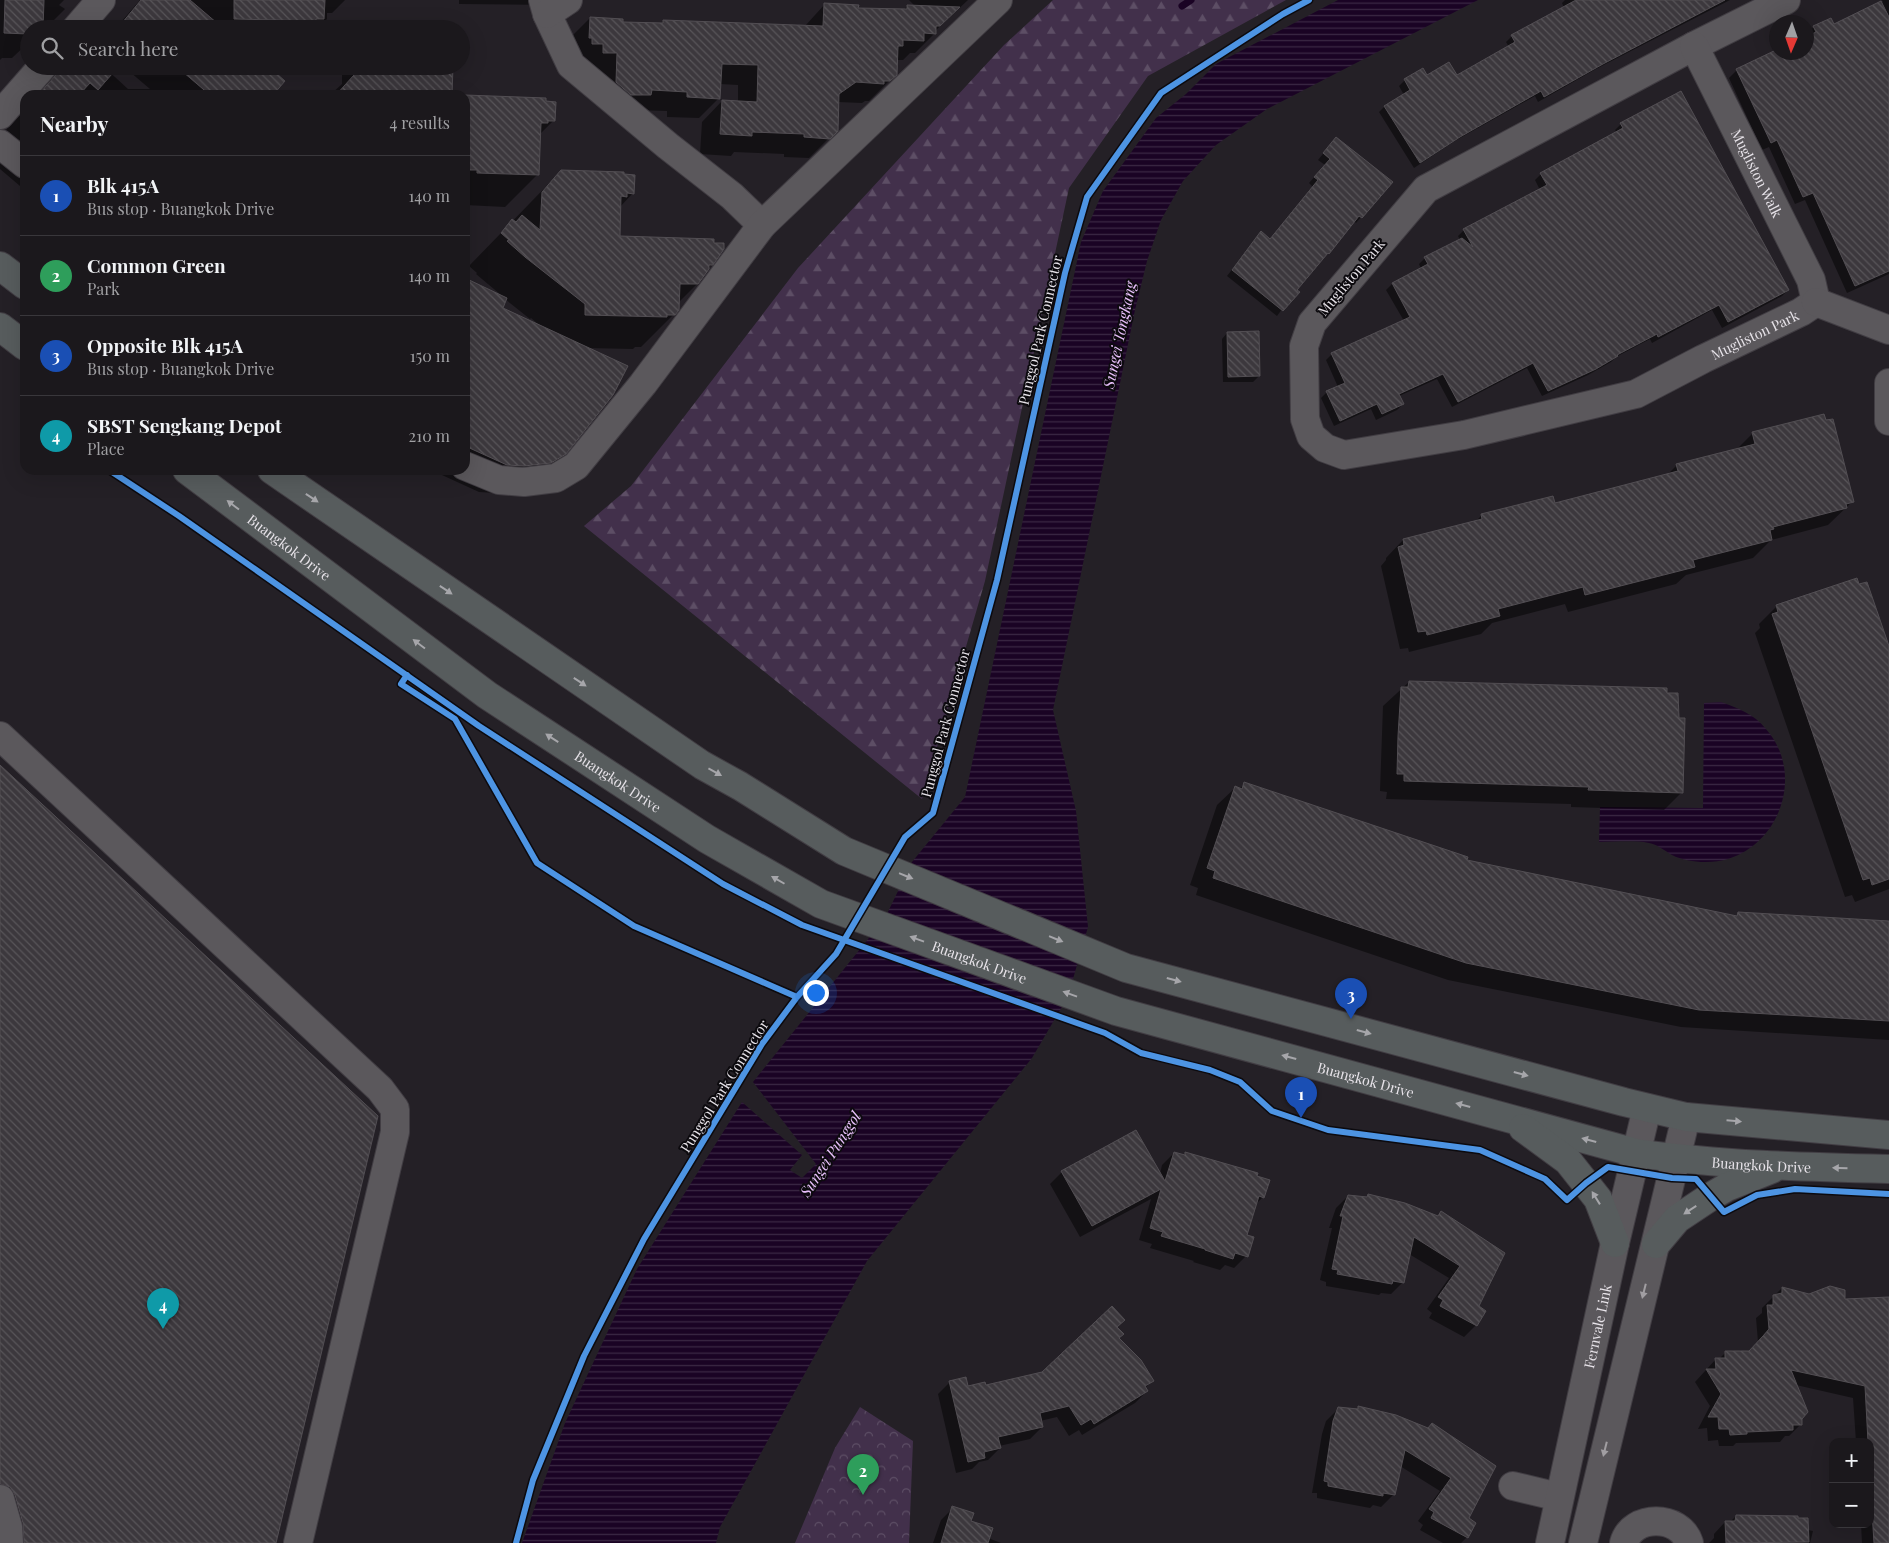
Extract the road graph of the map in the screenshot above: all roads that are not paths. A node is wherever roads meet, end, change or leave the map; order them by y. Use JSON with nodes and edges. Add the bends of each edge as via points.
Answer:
{"nodes":[{"id":1,"x":101,"y":0,"type":"edge"},
{"id":2,"x":998,"y":0,"type":"edge"},
{"id":3,"x":1786,"y":0,"type":"edge"},
{"id":4,"x":552,"y":5,"type":"edge"},
{"id":5,"x":84,"y":20,"type":"edge"},
{"id":6,"x":1694,"y":46,"type":"junction"},
{"id":7,"x":35,"y":75,"type":"edge"},
{"id":8,"x":22,"y":90,"type":"edge"},
{"id":9,"x":20,"y":92,"type":"edge"},
{"id":10,"x":0,"y":115,"type":"edge"},
{"id":11,"x":0,"y":144,"type":"edge"},
{"id":12,"x":20,"y":160,"type":"edge"},
{"id":13,"x":762,"y":225,"type":"junction"},
{"id":14,"x":0,"y":266,"type":"edge"},
{"id":15,"x":20,"y":280,"type":"edge"},
{"id":16,"x":1816,"y":302,"type":"junction"},
{"id":17,"x":0,"y":327,"type":"edge"},
{"id":18,"x":1889,"y":330,"type":"edge"},
{"id":19,"x":20,"y":342,"type":"edge"},
{"id":20,"x":1889,"y":383,"type":"edge"},
{"id":21,"x":1889,"y":422,"type":"edge"},
{"id":22,"x":470,"y":468,"type":"edge"},
{"id":23,"x":194,"y":475,"type":"edge"},
{"id":24,"x":279,"y":475,"type":"edge"},
{"id":25,"x":0,"y":736,"type":"edge"},
{"id":26,"x":1647,"y":1108,"type":"junction"},
{"id":27,"x":1686,"y":1117,"type":"junction"},
{"id":28,"x":1510,"y":1118,"type":"junction"},
{"id":29,"x":1889,"y":1135,"type":"edge"},
{"id":30,"x":1636,"y":1153,"type":"junction"},
{"id":31,"x":1676,"y":1159,"type":"junction"},
{"id":32,"x":1781,"y":1166,"type":"junction"},
{"id":33,"x":1889,"y":1169,"type":"edge"},
{"id":34,"x":1616,"y":1243,"type":"junction"},
{"id":35,"x":1656,"y":1244,"type":"junction"},
{"id":36,"x":1513,"y":1486,"type":"dead end"},
{"id":37,"x":1559,"y":1497,"type":"junction"},
{"id":38,"x":0,"y":1499,"type":"edge"},
{"id":39,"x":9,"y":1543,"type":"edge"},
{"id":40,"x":298,"y":1543,"type":"edge"},
{"id":41,"x":1550,"y":1543,"type":"edge"},
{"id":42,"x":1583,"y":1543,"type":"edge"},
{"id":43,"x":1624,"y":1543,"type":"edge"},
{"id":44,"x":1689,"y":1543,"type":"edge"}],
"edges":[{"from":1,"to":5,"type":"street"},
{"from":2,"to":13,"type":"street"},
{"from":3,"to":6,"type":"street","name":"Mugliston Park"},
{"from":4,"to":13,"type":"street","via":[[571,66],[732,196]]},
{"from":6,"to":16,"type":"street","name":"Mugliston Walk","via":[[1811,280]]},
{"from":6,"to":16,"type":"street","name":"Mugliston Park","via":[[1426,189],[1312,323],[1304,346],[1305,419],[1311,436],[1325,448],[1344,455],[1464,435],[1636,394]]},
{"from":7,"to":8,"type":"street"},
{"from":9,"to":10,"type":"street"},
{"from":11,"to":12,"type":"street"},
{"from":13,"to":22,"type":"street","via":[[655,369],[576,466],[556,478],[524,482],[499,480]]},
{"from":14,"to":15,"type":"main road"},
{"from":16,"to":18,"type":"street"},
{"from":17,"to":19,"type":"main road"},
{"from":20,"to":21,"type":"street"},
{"from":28,"to":23,"type":"main road","name":"Buangkok Drive","one_way":true,"via":[[1116,1011],[821,904],[707,839],[487,695]]},
{"from":24,"to":26,"type":"main road","one_way":true,"via":[[702,765],[844,851],[1126,968]]},
{"from":25,"to":40,"type":"street","via":[[380,1089],[395,1109],[395,1132]]},
{"from":26,"to":27,"type":"main road"},
{"from":26,"to":30,"type":"street","name":"Fernvale Link"},
{"from":27,"to":29,"type":"main road","one_way":true},
{"from":27,"to":31,"type":"street"},
{"from":30,"to":28,"type":"main road","name":"Buangkok Drive","one_way":true},
{"from":34,"to":28,"type":"main road","one_way":true,"via":[[1598,1199],[1568,1161]]},
{"from":30,"to":31,"type":"main road","name":"Buangkok Drive"},
{"from":30,"to":34,"type":"street","name":"Fernvale Link"},
{"from":31,"to":32,"type":"main road","name":"Buangkok Drive"},
{"from":31,"to":35,"type":"street"},
{"from":33,"to":32,"type":"main road","name":"Buangkok Drive","one_way":true},
{"from":32,"to":35,"type":"main road","one_way":true,"via":[[1727,1187],[1677,1219]]},
{"from":34,"to":37,"type":"street","name":"Fernvale Link"},
{"from":35,"to":42,"type":"street","one_way":true},
{"from":36,"to":37,"type":"street"},
{"from":37,"to":41,"type":"street","name":"Fernvale Link"},
{"from":38,"to":39,"type":"street"},
{"from":43,"to":44,"type":"street","via":[[1638,1526],[1656,1520],[1675,1525]]}]}
